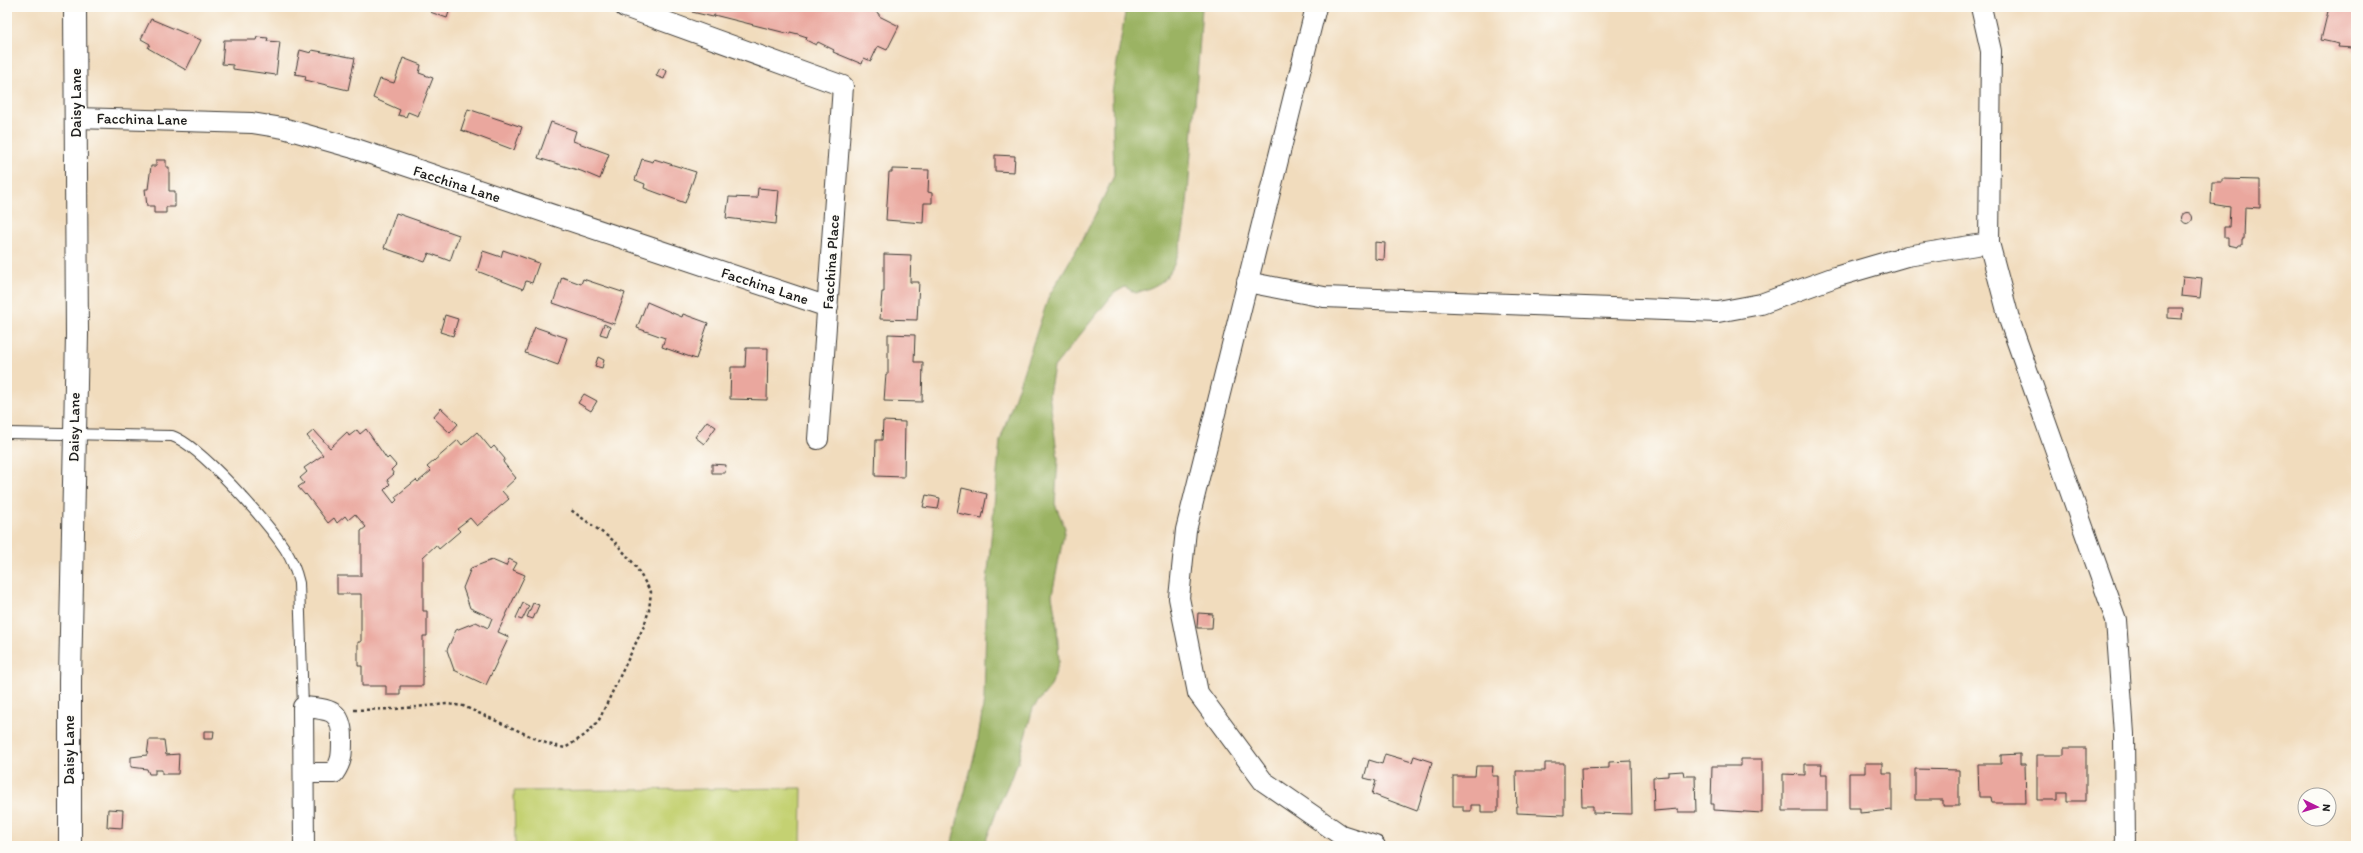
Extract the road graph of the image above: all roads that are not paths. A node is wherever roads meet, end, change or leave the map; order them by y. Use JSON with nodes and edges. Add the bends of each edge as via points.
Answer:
{"nodes":[{"id":1,"x":76,"y":7,"type":"edge"},
{"id":2,"x":625,"y":7,"type":"edge"},
{"id":3,"x":1316,"y":7,"type":"edge"},
{"id":4,"x":1982,"y":7,"type":"edge"},
{"id":5,"x":76,"y":118,"type":"junction"},
{"id":6,"x":1989,"y":243,"type":"junction"},
{"id":7,"x":1247,"y":282,"type":"junction"},
{"id":8,"x":828,"y":307,"type":"junction"},
{"id":9,"x":7,"y":434,"type":"edge"},
{"id":10,"x":74,"y":434,"type":"junction"},
{"id":11,"x":818,"y":439,"type":"dead end"},
{"id":12,"x":303,"y":708,"type":"junction"},
{"id":13,"x":305,"y":773,"type":"junction"},
{"id":14,"x":70,"y":846,"type":"edge"},
{"id":15,"x":304,"y":846,"type":"edge"},
{"id":16,"x":1375,"y":846,"type":"edge"},
{"id":17,"x":2125,"y":846,"type":"edge"}],
"edges":[{"from":1,"to":5,"type":"street","name":"Daisy Lane"},
{"from":2,"to":8,"type":"street","name":"Facchina Place","via":[[843,86]]},
{"from":3,"to":7,"type":"street"},
{"from":4,"to":6,"type":"street","via":[[1991,51]]},
{"from":5,"to":8,"type":"street","name":"Facchina Lane","via":[[222,121],[283,128],[353,148]]},
{"from":5,"to":10,"type":"street","name":"Daisy Lane"},
{"from":6,"to":7,"type":"street","via":[[1906,256],[1835,277],[1761,304],[1718,312],[1324,297]]},
{"from":6,"to":17,"type":"street","via":[[2010,322],[2116,620],[2124,734]]},
{"from":7,"to":16,"type":"street","via":[[1186,530],[1179,598],[1198,693],[1263,781],[1341,835]]},
{"from":8,"to":11,"type":"street","name":"Facchina Place"},
{"from":9,"to":10,"type":"lane"},
{"from":10,"to":12,"type":"lane","via":[[180,438],[224,477],[285,549],[296,568],[299,583]]},
{"from":10,"to":14,"type":"street","name":"Daisy Lane"},
{"from":12,"to":13,"type":"street"},
{"from":12,"to":13,"type":"street","via":[[330,710],[339,718],[342,726],[342,762],[334,773]]},
{"from":13,"to":15,"type":"street"}]}
